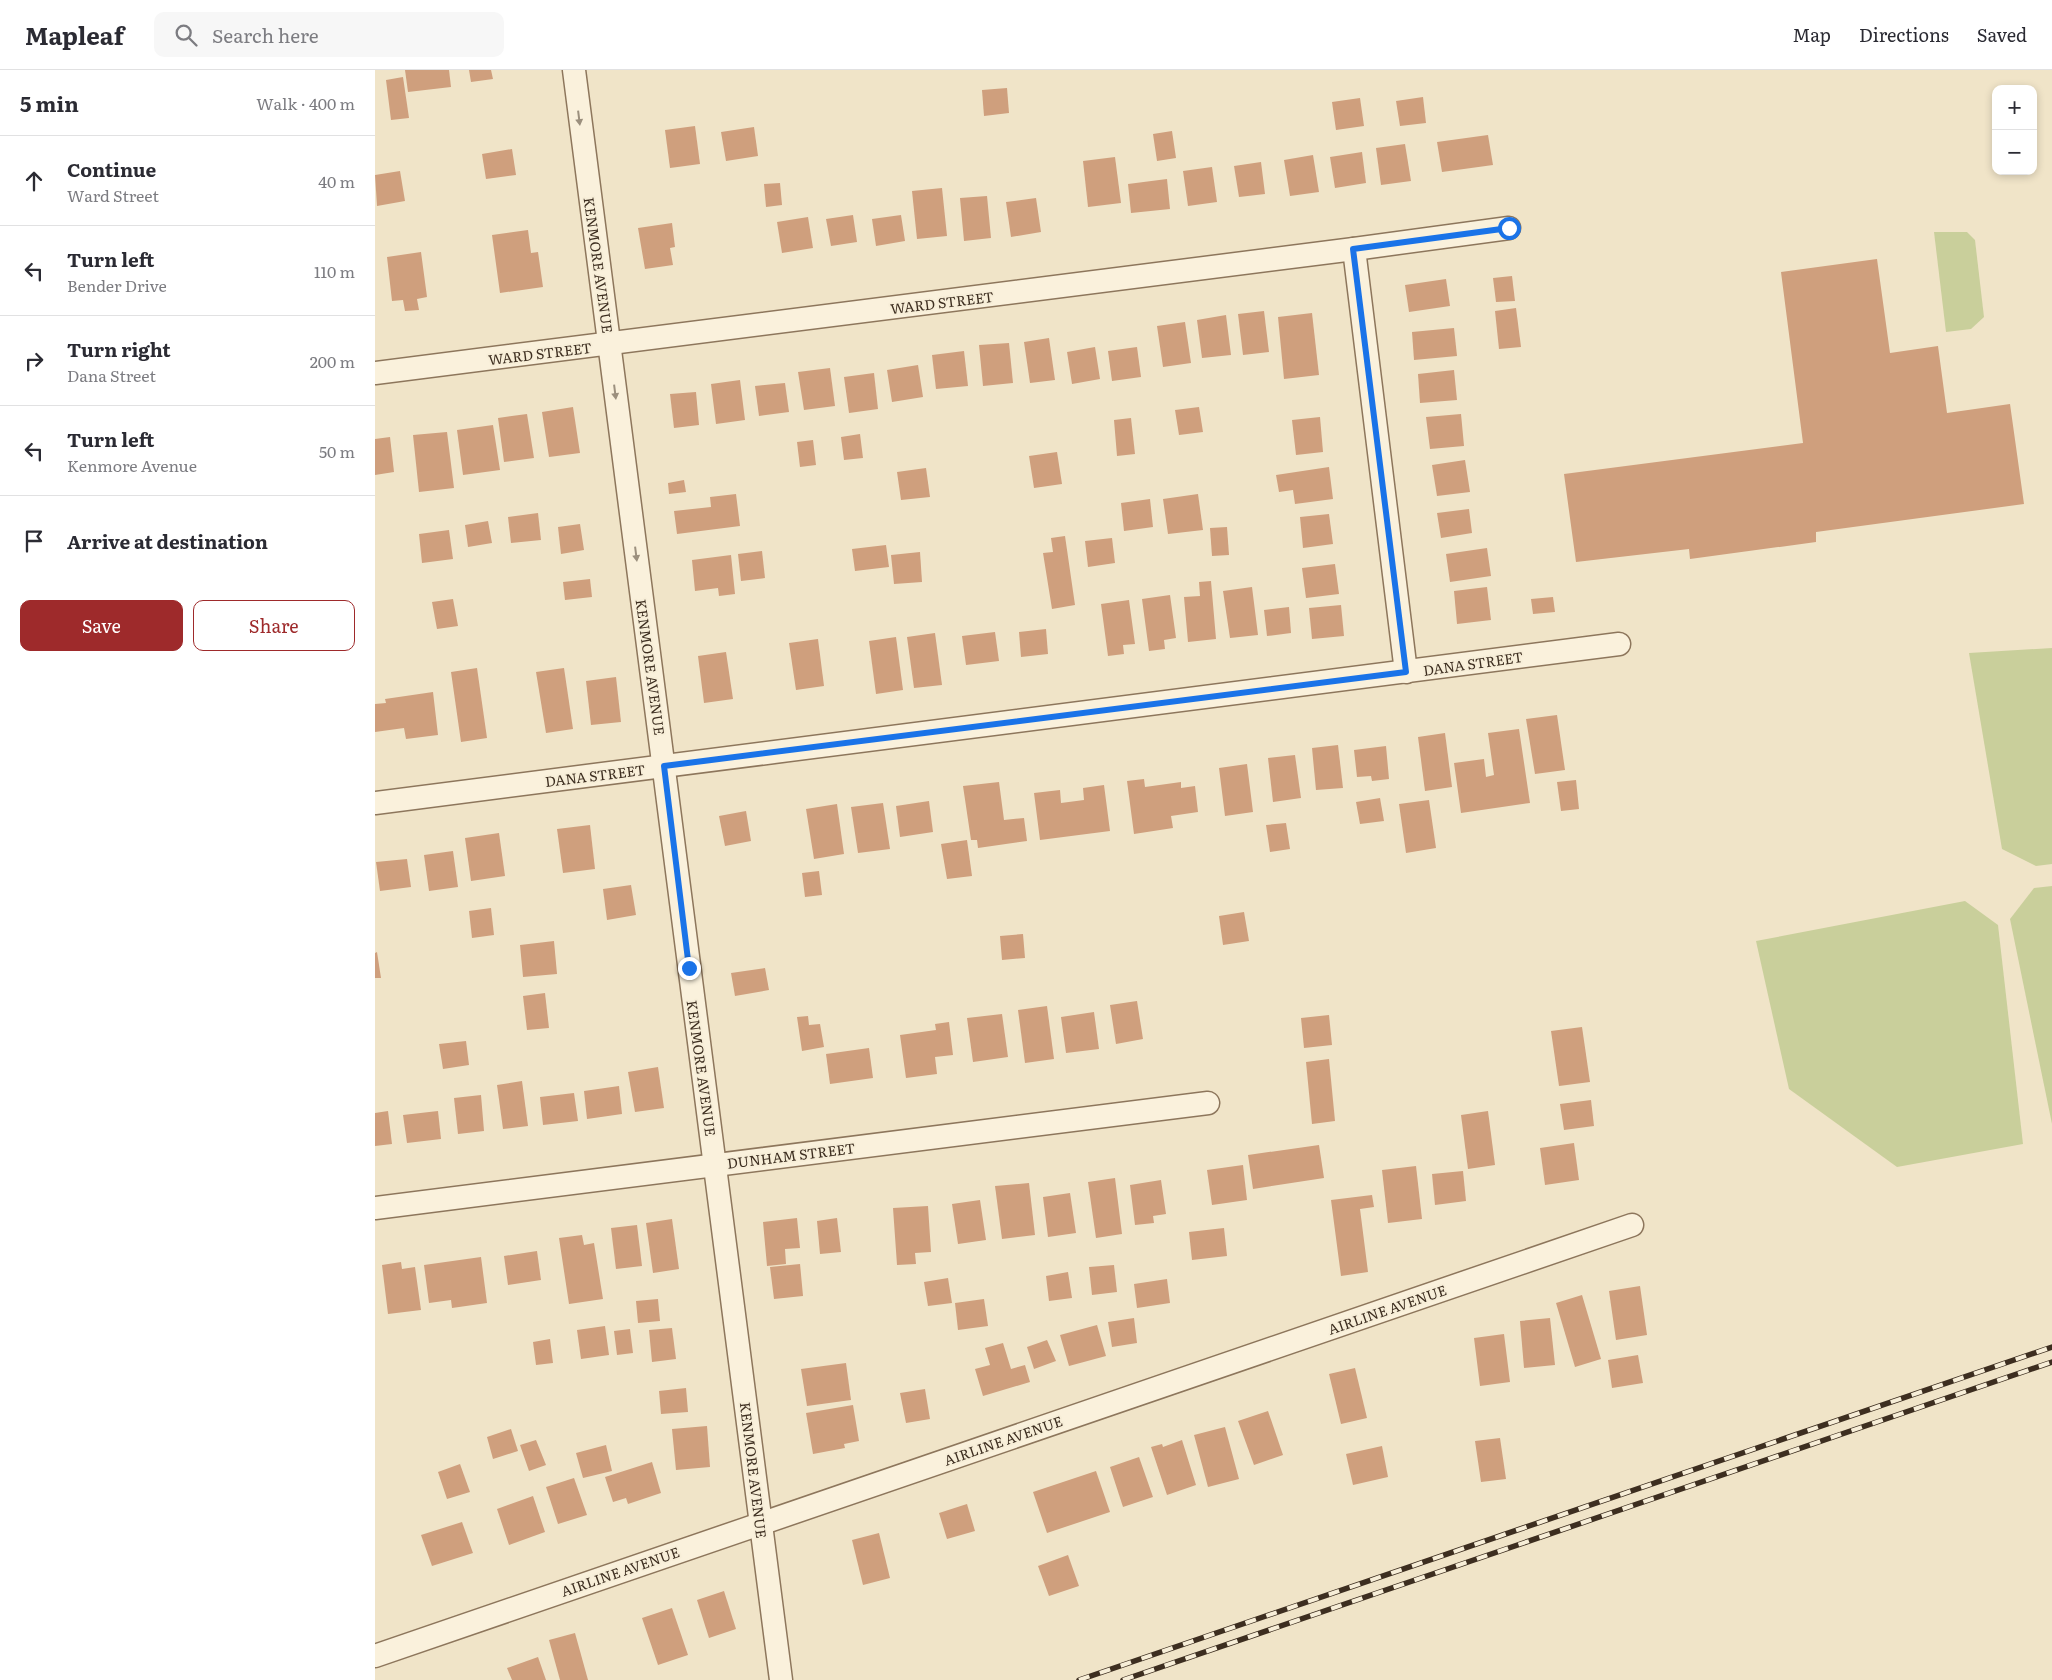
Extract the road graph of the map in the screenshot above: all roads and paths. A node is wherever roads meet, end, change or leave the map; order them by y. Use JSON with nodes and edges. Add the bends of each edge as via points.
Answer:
{"nodes":[{"id":1,"x":574,"y":70,"type":"edge"},
{"id":2,"x":1509,"y":228,"type":"dead end"},
{"id":3,"x":1353,"y":249,"type":"junction"},
{"id":4,"x":609,"y":344,"type":"junction"},
{"id":5,"x":375,"y":374,"type":"edge"},
{"id":6,"x":1619,"y":644,"type":"dead end"},
{"id":7,"x":1406,"y":672,"type":"junction"},
{"id":8,"x":664,"y":766,"type":"junction"},
{"id":9,"x":375,"y":803,"type":"edge"},
{"id":10,"x":1208,"y":1103,"type":"dead end"},
{"id":11,"x":715,"y":1165,"type":"junction"},
{"id":12,"x":375,"y":1208,"type":"edge"},
{"id":13,"x":1632,"y":1226,"type":"dead end"},
{"id":14,"x":761,"y":1523,"type":"junction"},
{"id":15,"x":375,"y":1656,"type":"edge"},
{"id":16,"x":781,"y":1680,"type":"edge"}],
"edges":[{"from":1,"to":4,"type":"street","name":"KENMORE AVENUE","one_way":true},
{"from":2,"to":3,"type":"street","name":"WARD STREET"},
{"from":3,"to":4,"type":"street","name":"WARD STREET"},
{"from":3,"to":7,"type":"street"},
{"from":4,"to":5,"type":"street","name":"WARD STREET"},
{"from":4,"to":8,"type":"street","name":"KENMORE AVENUE","one_way":true},
{"from":6,"to":7,"type":"street","name":"DANA STREET"},
{"from":7,"to":8,"type":"street","name":"DANA STREET"},
{"from":8,"to":9,"type":"street","name":"DANA STREET"},
{"from":8,"to":11,"type":"street","name":"KENMORE AVENUE"},
{"from":10,"to":11,"type":"street","name":"DUNHAM STREET"},
{"from":11,"to":12,"type":"street","name":"DUNHAM STREET"},
{"from":11,"to":14,"type":"street","name":"KENMORE AVENUE"},
{"from":13,"to":14,"type":"street","name":"AIRLINE AVENUE"},
{"from":14,"to":15,"type":"street","name":"AIRLINE AVENUE"},
{"from":14,"to":16,"type":"street","name":"KENMORE AVENUE"}]}
